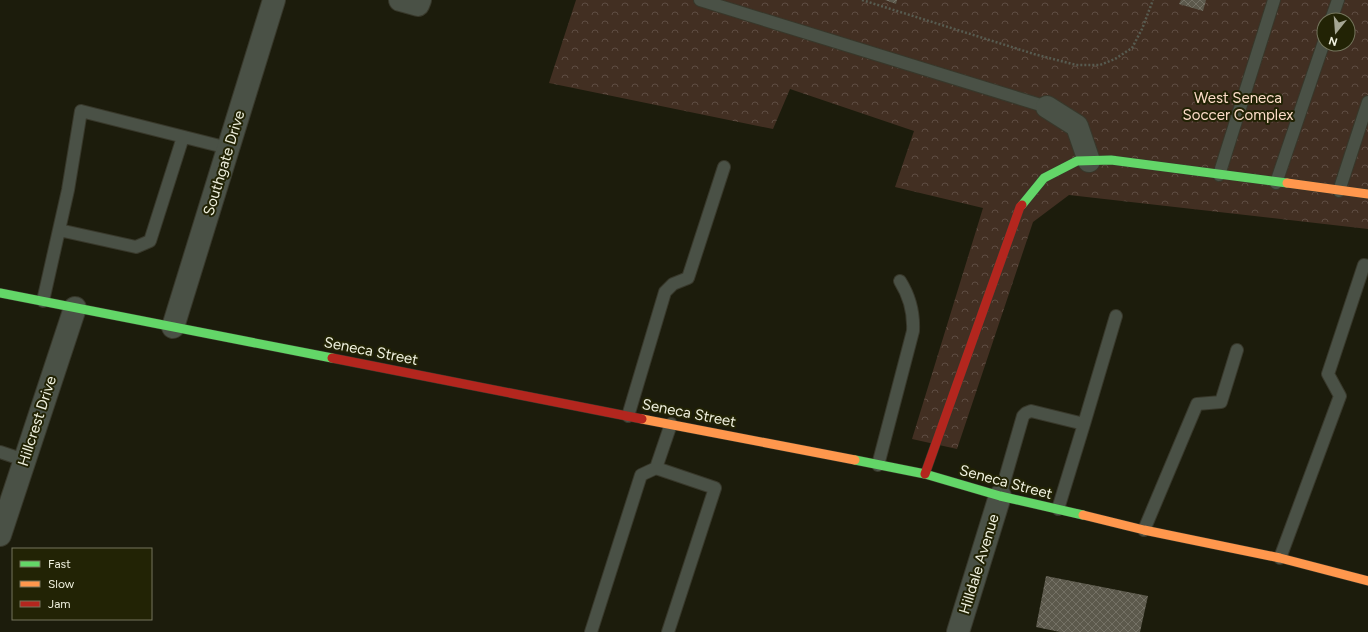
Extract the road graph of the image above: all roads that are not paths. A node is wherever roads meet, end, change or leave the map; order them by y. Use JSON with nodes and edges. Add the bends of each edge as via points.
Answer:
{"nodes":[{"id":1,"x":274,"y":0,"type":"edge"},
{"id":2,"x":400,"y":0,"type":"edge"},
{"id":3,"x":420,"y":0,"type":"edge"},
{"id":4,"x":700,"y":0,"type":"edge"},
{"id":5,"x":1274,"y":0,"type":"edge"},
{"id":6,"x":1338,"y":0,"type":"edge"},
{"id":7,"x":1334,"y":12,"type":"edge"},
{"id":8,"x":1321,"y":52,"type":"edge"},
{"id":9,"x":1368,"y":102,"type":"edge"},
{"id":10,"x":1047,"y":107,"type":"joint"},
{"id":11,"x":183,"y":137,"type":"junction"},
{"id":12,"x":228,"y":148,"type":"junction"},
{"id":13,"x":1089,"y":161,"type":"junction"},
{"id":14,"x":724,"y":167,"type":"dead end"},
{"id":15,"x":1219,"y":175,"type":"junction"},
{"id":16,"x":1276,"y":183,"type":"junction"},
{"id":17,"x":1339,"y":191,"type":"junction"},
{"id":18,"x":1368,"y":194,"type":"edge"},
{"id":19,"x":59,"y":230,"type":"junction"},
{"id":20,"x":1368,"y":266,"type":"edge"},
{"id":21,"x":900,"y":281,"type":"dead end"},
{"id":22,"x":0,"y":293,"type":"edge"},
{"id":23,"x":43,"y":301,"type":"junction"},
{"id":24,"x":74,"y":308,"type":"junction"},
{"id":25,"x":1116,"y":316,"type":"dead end"},
{"id":26,"x":173,"y":327,"type":"junction"},
{"id":27,"x":1237,"y":350,"type":"dead end"},
{"id":28,"x":628,"y":416,"type":"junction"},
{"id":29,"x":670,"y":424,"type":"junction"},
{"id":30,"x":1084,"y":424,"type":"junction"},
{"id":31,"x":0,"y":452,"type":"edge"},
{"id":32,"x":24,"y":460,"type":"junction"},
{"id":33,"x":878,"y":465,"type":"junction"},
{"id":34,"x":656,"y":468,"type":"junction"},
{"id":35,"x":925,"y":474,"type":"junction"},
{"id":36,"x":1000,"y":496,"type":"junction"},
{"id":37,"x":1058,"y":509,"type":"junction"},
{"id":38,"x":1144,"y":530,"type":"junction"},
{"id":39,"x":0,"y":535,"type":"edge"},
{"id":40,"x":1280,"y":558,"type":"junction"},
{"id":41,"x":1368,"y":581,"type":"edge"},
{"id":42,"x":591,"y":632,"type":"edge"},
{"id":43,"x":668,"y":632,"type":"edge"},
{"id":44,"x":958,"y":632,"type":"edge"}],
"edges":[{"from":1,"to":12,"type":"street","name":"Southgate Drive"},
{"from":2,"to":3,"type":"street","via":[[418,5]]},
{"from":4,"to":10,"type":"lane"},
{"from":5,"to":15,"type":"lane"},
{"from":6,"to":7,"type":"lane"},
{"from":8,"to":16,"type":"lane"},
{"from":9,"to":17,"type":"lane"},
{"from":10,"to":13,"type":"street","via":[[1077,126]]},
{"from":11,"to":12,"type":"lane"},
{"from":11,"to":19,"type":"lane","via":[[150,241],[136,247]]},
{"from":11,"to":19,"type":"lane","via":[[81,111]]},
{"from":12,"to":26,"type":"street","name":"Southgate Drive"},
{"from":13,"to":15,"type":"street","via":[[1111,160]]},
{"from":13,"to":35,"type":"street","via":[[1077,161],[1044,178],[1020,207]]},
{"from":14,"to":28,"type":"lane","via":[[688,278],[673,284],[665,292]]},
{"from":15,"to":16,"type":"street"},
{"from":16,"to":17,"type":"street"},
{"from":17,"to":18,"type":"street"},
{"from":19,"to":23,"type":"lane"},
{"from":20,"to":40,"type":"lane","via":[[1364,265],[1328,374],[1340,396]]},
{"from":21,"to":33,"type":"lane","via":[[908,294],[914,316],[913,331]]},
{"from":22,"to":23,"type":"street","name":"Seneca Street"},
{"from":23,"to":24,"type":"street","name":"Seneca Street"},
{"from":24,"to":26,"type":"street","name":"Seneca Street"},
{"from":24,"to":32,"type":"street","name":"Hillcrest Drive"},
{"from":25,"to":30,"type":"lane"},
{"from":26,"to":28,"type":"street","name":"Seneca Street"},
{"from":27,"to":38,"type":"lane","via":[[1221,402],[1197,404]]},
{"from":28,"to":29,"type":"street","name":"Seneca Street"},
{"from":29,"to":33,"type":"street","name":"Seneca Street"},
{"from":29,"to":34,"type":"lane"},
{"from":30,"to":36,"type":"lane","via":[[1031,411],[1026,413]]},
{"from":30,"to":37,"type":"lane"},
{"from":31,"to":32,"type":"lane"},
{"from":32,"to":39,"type":"street","name":"Hillcrest Drive"},
{"from":33,"to":35,"type":"street","name":"Seneca Street"},
{"from":34,"to":42,"type":"lane","via":[[641,475]]},
{"from":34,"to":43,"type":"lane","via":[[715,488]]},
{"from":35,"to":36,"type":"street","name":"Seneca Street"},
{"from":36,"to":37,"type":"street","name":"Seneca Street"},
{"from":36,"to":44,"type":"street","name":"Hilldale Avenue"},
{"from":37,"to":38,"type":"street","name":"Seneca Street"},
{"from":38,"to":40,"type":"street","name":"Seneca Street"},
{"from":40,"to":41,"type":"street","name":"Seneca Street"}]}
